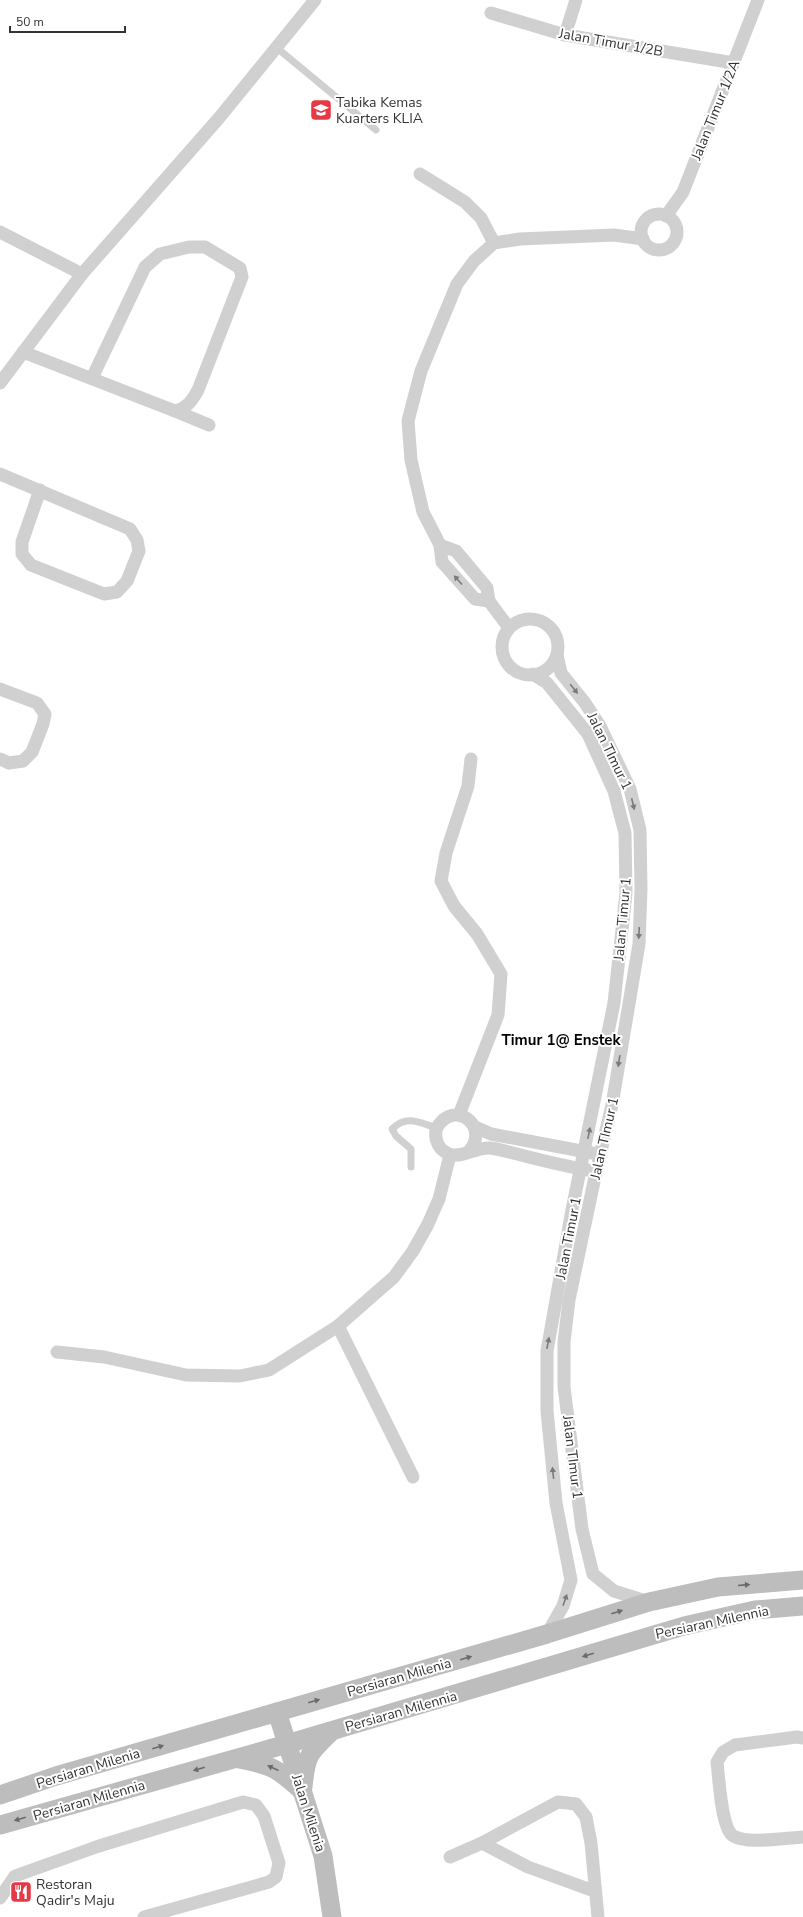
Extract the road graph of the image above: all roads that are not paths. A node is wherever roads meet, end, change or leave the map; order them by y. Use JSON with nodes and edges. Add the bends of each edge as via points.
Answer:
{"nodes":[{"id":1,"x":315,"y":0,"type":"edge"},
{"id":2,"x":576,"y":0,"type":"edge"},
{"id":3,"x":758,"y":0,"type":"edge"},
{"id":4,"x":491,"y":13,"type":"dead end"},
{"id":5,"x":565,"y":35,"type":"junction"},
{"id":6,"x":277,"y":48,"type":"junction"},
{"id":7,"x":734,"y":63,"type":"junction"},
{"id":8,"x":376,"y":130,"type":"dead end"},
{"id":9,"x":420,"y":174,"type":"dead end"},
{"id":10,"x":666,"y":216,"type":"junction"},
{"id":11,"x":0,"y":232,"type":"edge"},
{"id":12,"x":643,"y":239,"type":"junction"},
{"id":13,"x":494,"y":243,"type":"junction"},
{"id":14,"x":82,"y":274,"type":"junction"},
{"id":15,"x":23,"y":352,"type":"junction"},
{"id":16,"x":92,"y":378,"type":"junction"},
{"id":17,"x":0,"y":383,"type":"edge"},
{"id":18,"x":175,"y":411,"type":"junction"},
{"id":19,"x":209,"y":425,"type":"dead end"},
{"id":20,"x":0,"y":474,"type":"edge"},
{"id":21,"x":40,"y":490,"type":"junction"},
{"id":22,"x":509,"y":628,"type":"junction"},
{"id":23,"x":556,"y":655,"type":"junction"},
{"id":24,"x":533,"y":674,"type":"junction"},
{"id":25,"x":0,"y":688,"type":"edge"},
{"id":26,"x":0,"y":759,"type":"edge"},
{"id":27,"x":471,"y":759,"type":"dead end"},
{"id":28,"x":459,"y":1115,"type":"junction"},
{"id":29,"x":475,"y":1127,"type":"junction"},
{"id":30,"x":437,"y":1128,"type":"junction"},
{"id":31,"x":469,"y":1151,"type":"junction"},
{"id":32,"x":585,"y":1152,"type":"junction"},
{"id":33,"x":600,"y":1154,"type":"junction"},
{"id":34,"x":450,"y":1155,"type":"junction"},
{"id":35,"x":411,"y":1167,"type":"dead end"},
{"id":36,"x":581,"y":1169,"type":"junction"},
{"id":37,"x":596,"y":1172,"type":"junction"},
{"id":38,"x":338,"y":1326,"type":"junction"},
{"id":39,"x":57,"y":1352,"type":"dead end"},
{"id":40,"x":413,"y":1477,"type":"dead end"},
{"id":41,"x":803,"y":1580,"type":"edge"},
{"id":42,"x":649,"y":1602,"type":"junction"},
{"id":43,"x":803,"y":1606,"type":"edge"},
{"id":44,"x":547,"y":1634,"type":"junction"},
{"id":45,"x":277,"y":1712,"type":"junction"},
{"id":46,"x":333,"y":1731,"type":"junction"},
{"id":47,"x":803,"y":1738,"type":"edge"},
{"id":48,"x":287,"y":1744,"type":"junction"},
{"id":49,"x":236,"y":1758,"type":"junction"},
{"id":50,"x":302,"y":1791,"type":"junction"},
{"id":51,"x":0,"y":1795,"type":"edge"},
{"id":52,"x":0,"y":1825,"type":"edge"},
{"id":53,"x":803,"y":1837,"type":"edge"},
{"id":54,"x":482,"y":1843,"type":"junction"},
{"id":55,"x":450,"y":1857,"type":"dead end"},
{"id":56,"x":594,"y":1891,"type":"junction"},
{"id":57,"x":0,"y":1898,"type":"edge"},
{"id":58,"x":333,"y":1916,"type":"edge"},
{"id":59,"x":144,"y":1917,"type":"edge"},
{"id":60,"x":598,"y":1917,"type":"edge"}],
"edges":[{"from":1,"to":6,"type":"street"},
{"from":2,"to":5,"type":"street"},
{"from":3,"to":7,"type":"street","name":"Jalan Timur 1/2A"},
{"from":4,"to":5,"type":"street","name":"Jalan Timur 1/2B"},
{"from":5,"to":7,"type":"street","name":"Jalan Timur 1/2B"},
{"from":6,"to":8,"type":"lane"},
{"from":6,"to":14,"type":"street"},
{"from":7,"to":10,"type":"street","name":"Jalan Timur 1/2A","via":[[683,192]]},
{"from":9,"to":13,"type":"street","via":[[465,202],[481,218]]},
{"from":10,"to":12,"type":"street","via":[[652,216],[647,220],[643,226]]},
{"from":10,"to":12,"type":"street","via":[[676,227],[674,242],[662,250],[647,246]]},
{"from":11,"to":14,"type":"street"},
{"from":12,"to":13,"type":"street","via":[[614,236],[520,239]]},
{"from":13,"to":22,"type":"street","via":[[474,261],[458,284],[421,371],[408,421],[411,460],[423,512],[440,545],[456,551],[487,588],[488,602]]},
{"from":14,"to":15,"type":"street"},
{"from":15,"to":16,"type":"street"},
{"from":15,"to":17,"type":"street"},
{"from":16,"to":18,"type":"street"},
{"from":16,"to":18,"type":"street","via":[[144,267],[160,254],[189,247],[205,247],[240,268],[242,277],[198,390],[192,402],[184,409]]},
{"from":18,"to":19,"type":"street"},
{"from":20,"to":21,"type":"street"},
{"from":21,"to":21,"type":"street","via":[[130,529],[137,540],[139,551],[127,581],[117,592],[104,594],[31,565],[22,554],[22,542]]},
{"from":22,"to":23,"type":"street","via":[[518,621],[528,618],[548,625],[555,634],[558,644]]},
{"from":22,"to":24,"type":"street","via":[[502,645],[508,663],[523,674]]},
{"from":23,"to":24,"type":"street","via":[[548,668]]},
{"from":23,"to":33,"type":"street","name":"Jalan TImur 1","one_way":true,"via":[[561,673],[600,726],[630,789],[640,830],[639,944],[612,1105]]},
{"from":32,"to":24,"type":"street","name":"Jalan Timur 1","one_way":true,"via":[[614,1003],[626,893],[625,834],[614,791],[588,734],[547,683]]},
{"from":25,"to":26,"type":"street","via":[[37,703],[44,714],[43,724],[32,752],[23,761],[9,763]]},
{"from":27,"to":28,"type":"street","via":[[468,786],[446,853],[441,881],[454,906],[477,934],[501,974],[498,1015]]},
{"from":28,"to":29,"type":"street","via":[[466,1117]]},
{"from":28,"to":30,"type":"street","via":[[446,1118]]},
{"from":29,"to":31,"type":"street","via":[[476,1140]]},
{"from":29,"to":32,"type":"street","via":[[491,1134]]},
{"from":30,"to":34,"type":"street","via":[[436,1141],[444,1152]]},
{"from":30,"to":35,"type":"lane","via":[[409,1120],[392,1129],[411,1149]]},
{"from":31,"to":34,"type":"street","via":[[457,1156]]},
{"from":31,"to":36,"type":"street","via":[[490,1148]]},
{"from":32,"to":33,"type":"street"},
{"from":32,"to":36,"type":"street","name":"Jalan Timur 1"},
{"from":33,"to":37,"type":"street","name":"Jalan TImur 1"},
{"from":34,"to":38,"type":"street","via":[[439,1199],[413,1251],[394,1277]]},
{"from":36,"to":37,"type":"street"},
{"from":44,"to":36,"type":"street","name":"Jalan Timur 1","one_way":true,"via":[[563,1606],[571,1580],[556,1503],[547,1411],[547,1351]]},
{"from":37,"to":42,"type":"street","name":"Jalan TImur 1","via":[[569,1300],[564,1342],[564,1387],[582,1529],[593,1574],[614,1591]]},
{"from":38,"to":39,"type":"street","via":[[269,1370],[240,1376],[186,1375],[104,1357]]},
{"from":38,"to":40,"type":"street"},
{"from":42,"to":41,"type":"main road","name":"Persiaran Milenia","one_way":true,"via":[[718,1587]]},
{"from":44,"to":42,"type":"main road","name":"Persiaran Milenia","one_way":true},
{"from":43,"to":46,"type":"main road","name":"Persiaran Milennia","one_way":true,"via":[[756,1610],[684,1626]]},
{"from":45,"to":44,"type":"main road","name":"Persiaran Milenia","one_way":true},
{"from":45,"to":48,"type":"main road","name":"Jalan Milenia"},
{"from":51,"to":45,"type":"main road","name":"Persiaran Milenia","one_way":true,"via":[[56,1776]]},
{"from":46,"to":48,"type":"main road","name":"Persiaran Milennia"},
{"from":46,"to":50,"type":"main road","via":[[311,1750],[305,1766]]},
{"from":47,"to":53,"type":"street","via":[[735,1745],[723,1752],[717,1762],[726,1825],[732,1835],[745,1840]]},
{"from":48,"to":49,"type":"main road","name":"Persiaran Milennia"},
{"from":48,"to":50,"type":"main road","name":"Jalan Milenia"},
{"from":50,"to":49,"type":"main road","one_way":true,"via":[[280,1771],[264,1764]]},
{"from":49,"to":52,"type":"main road","name":"Persiaran Milennia","one_way":true},
{"from":50,"to":58,"type":"main road","name":"Jalan Milenia","via":[[323,1856]]},
{"from":54,"to":55,"type":"street"},
{"from":54,"to":56,"type":"street","via":[[528,1867]]},
{"from":54,"to":56,"type":"street","via":[[558,1802],[576,1804],[586,1817],[591,1843]]},
{"from":56,"to":60,"type":"street"},
{"from":57,"to":59,"type":"street","via":[[15,1876],[99,1846],[243,1802],[256,1805],[264,1816],[279,1863],[276,1877],[269,1882]]}]}
